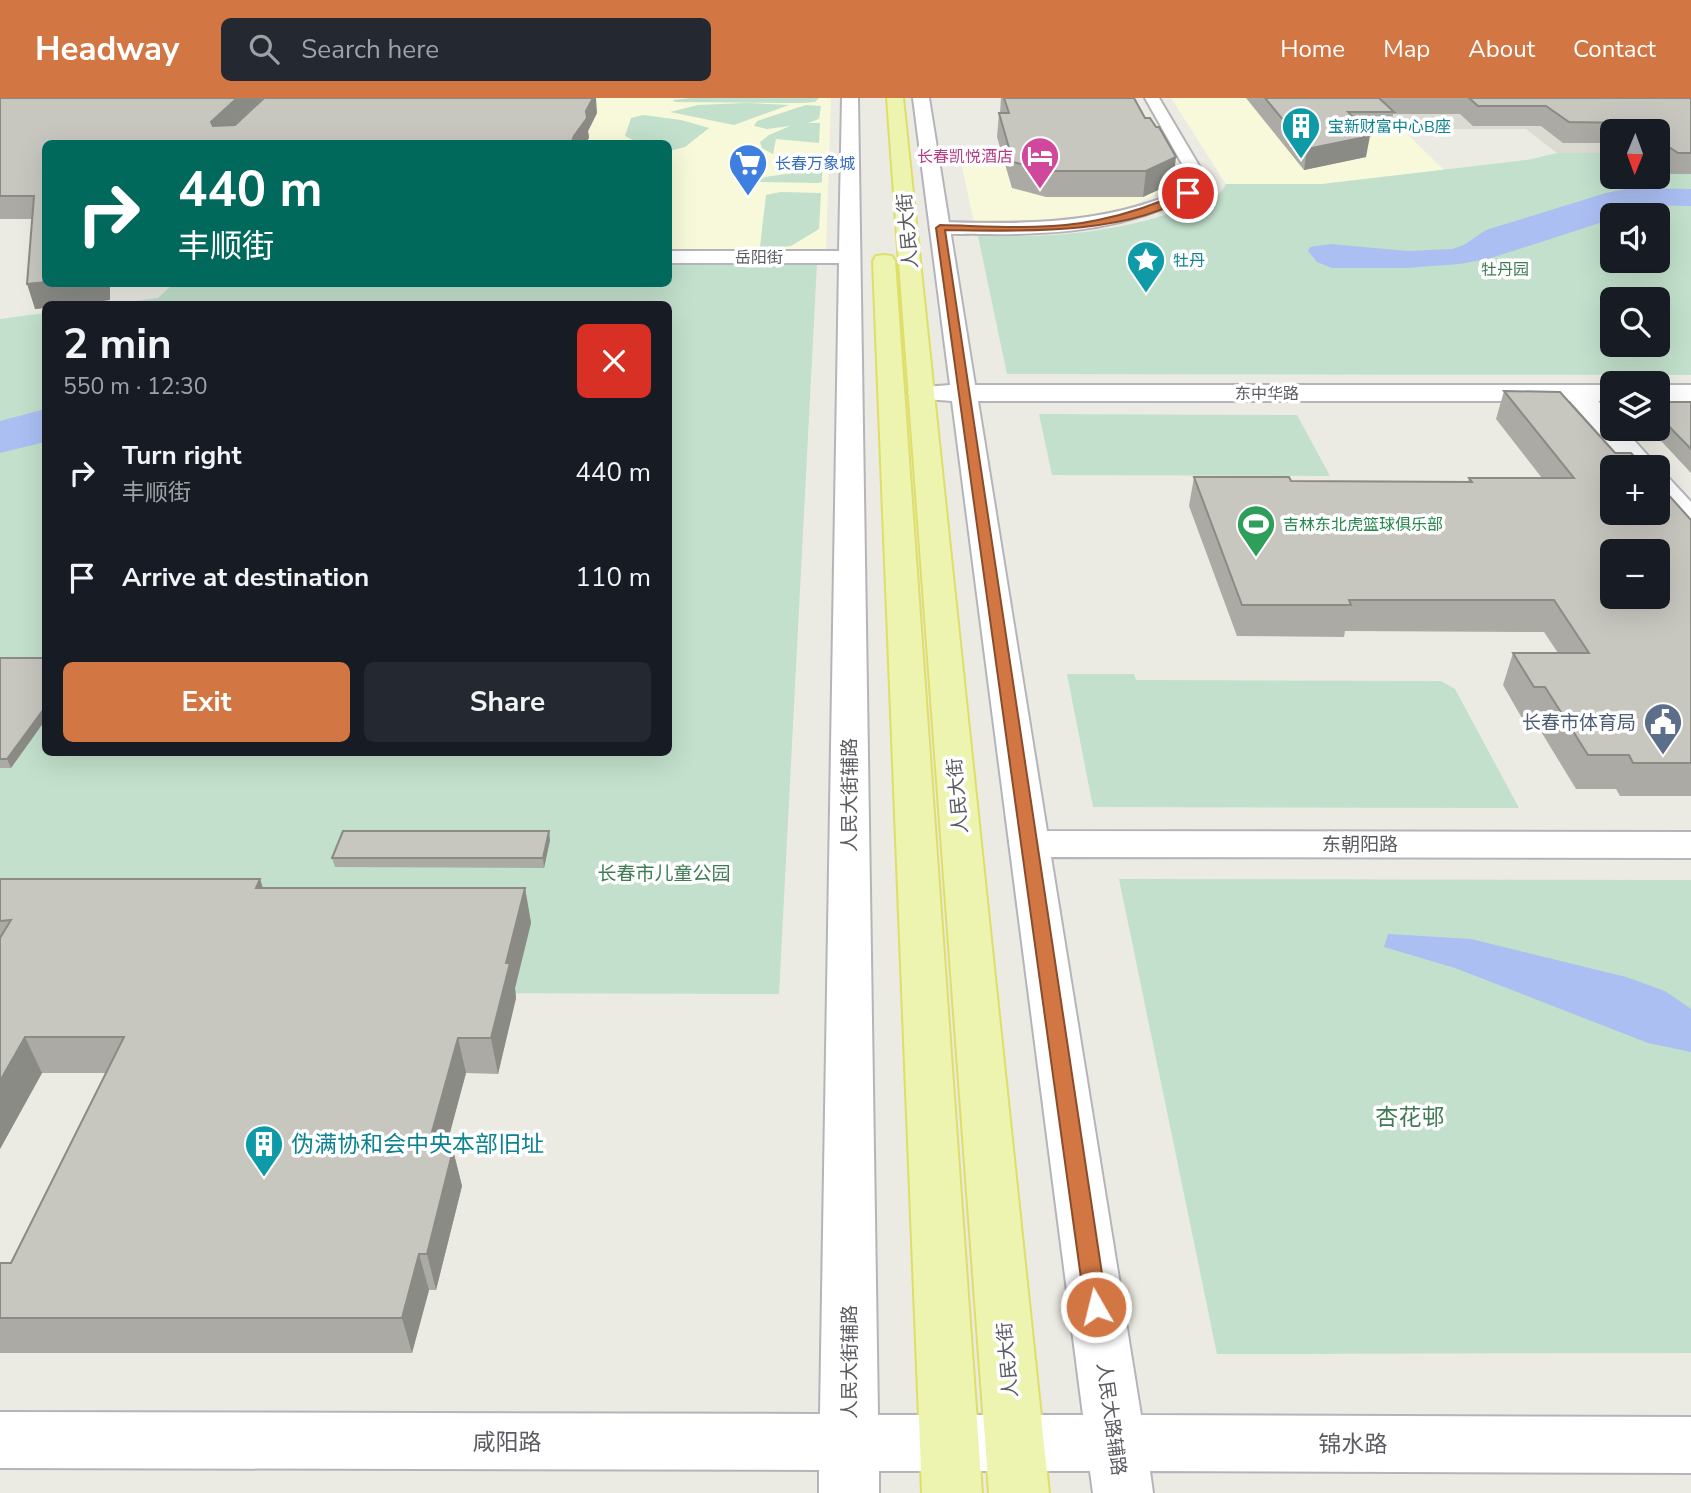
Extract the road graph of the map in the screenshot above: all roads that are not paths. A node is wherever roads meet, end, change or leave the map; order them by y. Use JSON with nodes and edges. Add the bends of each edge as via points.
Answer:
{"nodes":[{"id":1,"x":850,"y":98,"type":"edge"},
{"id":2,"x":876,"y":98,"type":"edge"},
{"id":3,"x":895,"y":98,"type":"edge"},
{"id":4,"x":921,"y":98,"type":"edge"},
{"id":5,"x":1152,"y":98,"type":"edge"},
{"id":6,"x":940,"y":228,"type":"junction"},
{"id":7,"x":672,"y":257,"type":"edge"},
{"id":8,"x":850,"y":257,"type":"junction"},
{"id":9,"x":921,"y":393,"type":"junction"},
{"id":10,"x":964,"y":393,"type":"junction"},
{"id":11,"x":1577,"y":393,"type":"junction"},
{"id":12,"x":1600,"y":393,"type":"edge"},
{"id":13,"x":1670,"y":393,"type":"edge"},
{"id":14,"x":1691,"y":393,"type":"edge"},
{"id":15,"x":1633,"y":455,"type":"edge"},
{"id":16,"x":1670,"y":496,"type":"edge"},
{"id":17,"x":1691,"y":519,"type":"edge"},
{"id":18,"x":1029,"y":844,"type":"junction"},
{"id":19,"x":1691,"y":845,"type":"edge"},
{"id":20,"x":0,"y":1440,"type":"edge"},
{"id":21,"x":1691,"y":1444,"type":"edge"},
{"id":22,"x":849,"y":1468,"type":"edge"},
{"id":23,"x":1017,"y":1468,"type":"edge"},
{"id":24,"x":1119,"y":1468,"type":"edge"},
{"id":25,"x":950,"y":1469,"type":"edge"}],
"edges":[{"from":1,"to":8,"type":"main road","name":"人民大街辅路"},
{"from":2,"to":25,"type":"main road","name":"人民大街"},
{"from":3,"to":9,"type":"main road","name":"人民大街"},
{"from":4,"to":6,"type":"main road","name":"人民大路辅路"},
{"from":5,"to":6,"type":"street","via":[[1193,169],[1195,187],[1188,193],[1151,209],[1095,223],[1028,229]]},
{"from":6,"to":10,"type":"main road","name":"人民大路辅路"},
{"from":7,"to":8,"type":"main road","name":"岳阳街"},
{"from":8,"to":22,"type":"main road","name":"人民大街辅路"},
{"from":9,"to":10,"type":"main road","name":"东中华路"},
{"from":9,"to":23,"type":"main road","name":"人民大街"},
{"from":10,"to":11,"type":"main road","name":"东中华路"},
{"from":10,"to":18,"type":"main road","name":"人民大路辅路"},
{"from":11,"to":12,"type":"main road","name":"东中华路"},
{"from":11,"to":15,"type":"main road"},
{"from":13,"to":14,"type":"main road"},
{"from":16,"to":17,"type":"main road"},
{"from":18,"to":19,"type":"main road","name":"东朝阳路"},
{"from":18,"to":24,"type":"main road","name":"人民大路辅路"},
{"from":20,"to":22,"type":"main road","name":"咸阳路"},
{"from":21,"to":24,"type":"main road","name":"锦水路"},
{"from":22,"to":25,"type":"main road","name":"咸阳路"},
{"from":23,"to":24,"type":"main road","name":"锦水路"},
{"from":23,"to":25,"type":"main road","name":"咸阳路"}]}
